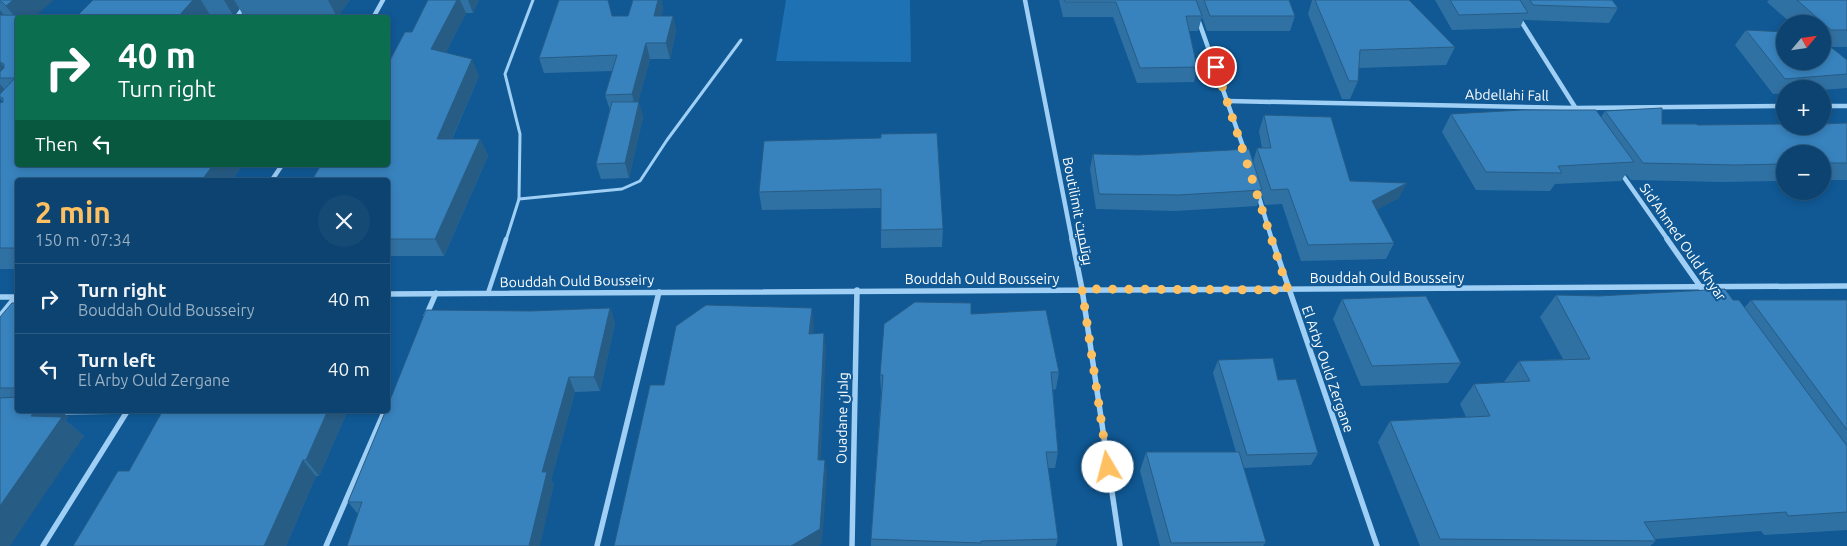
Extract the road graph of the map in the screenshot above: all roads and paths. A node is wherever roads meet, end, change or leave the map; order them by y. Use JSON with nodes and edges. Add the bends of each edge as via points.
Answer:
{"nodes":[{"id":1,"x":249,"y":0,"type":"edge"},
{"id":2,"x":383,"y":0,"type":"edge"},
{"id":3,"x":533,"y":0,"type":"edge"},
{"id":4,"x":1025,"y":0,"type":"edge"},
{"id":5,"x":1194,"y":9,"type":"edge"},
{"id":6,"x":1514,"y":10,"type":"edge"},
{"id":7,"x":238,"y":15,"type":"edge"},
{"id":8,"x":375,"y":15,"type":"edge"},
{"id":9,"x":741,"y":40,"type":"dead end"},
{"id":10,"x":1228,"y":101,"type":"junction"},
{"id":11,"x":1776,"y":106,"type":"edge"},
{"id":12,"x":1831,"y":106,"type":"edge"},
{"id":13,"x":1847,"y":106,"type":"edge"},
{"id":14,"x":1575,"y":108,"type":"junction"},
{"id":15,"x":1586,"y":124,"type":"edge"},
{"id":16,"x":1246,"y":157,"type":"edge"},
{"id":17,"x":1615,"y":165,"type":"edge"},
{"id":18,"x":281,"y":167,"type":"edge"},
{"id":19,"x":273,"y":178,"type":"edge"},
{"id":20,"x":1255,"y":186,"type":"edge"},
{"id":21,"x":520,"y":199,"type":"junction"},
{"id":22,"x":1847,"y":286,"type":"edge"},
{"id":23,"x":1701,"y":288,"type":"junction"},
{"id":24,"x":1082,"y":289,"type":"junction"},
{"id":25,"x":857,"y":290,"type":"junction"},
{"id":26,"x":1288,"y":290,"type":"junction"},
{"id":27,"x":660,"y":292,"type":"junction"},
{"id":28,"x":436,"y":293,"type":"junction"},
{"id":29,"x":488,"y":293,"type":"junction"},
{"id":30,"x":390,"y":294,"type":"edge"},
{"id":31,"x":15,"y":296,"type":"edge"},
{"id":32,"x":1707,"y":296,"type":"edge"},
{"id":33,"x":0,"y":297,"type":"edge"},
{"id":34,"x":15,"y":298,"type":"edge"},
{"id":35,"x":0,"y":316,"type":"edge"},
{"id":36,"x":425,"y":319,"type":"edge"},
{"id":37,"x":126,"y":413,"type":"edge"},
{"id":38,"x":384,"y":413,"type":"edge"},
{"id":39,"x":44,"y":546,"type":"edge"},
{"id":40,"x":326,"y":546,"type":"edge"},
{"id":41,"x":597,"y":546,"type":"edge"},
{"id":42,"x":852,"y":546,"type":"edge"},
{"id":43,"x":1120,"y":546,"type":"edge"},
{"id":44,"x":1377,"y":546,"type":"edge"}],
"edges":[{"from":1,"to":7,"type":"street"},
{"from":2,"to":8,"type":"street"},
{"from":3,"to":21,"type":"lane","via":[[505,74],[520,134]]},
{"from":4,"to":24,"type":"street","name":"Boutilimit بوتلميت"},
{"from":5,"to":10,"type":"street"},
{"from":6,"to":14,"type":"street"},
{"from":9,"to":21,"type":"lane","via":[[640,181],[622,189]]},
{"from":10,"to":14,"type":"street","name":"Abdellahi Fall"},
{"from":10,"to":16,"type":"street"},
{"from":11,"to":14,"type":"street","name":"Abdellahi Fall"},
{"from":12,"to":13,"type":"street"},
{"from":14,"to":15,"type":"street"},
{"from":17,"to":23,"type":"street","name":"Sid'Ahmed Ould Khyar"},
{"from":18,"to":19,"type":"street"},
{"from":20,"to":26,"type":"street","name":"El Arby Ould Zergane"},
{"from":21,"to":29,"type":"lane"},
{"from":22,"to":23,"type":"street","name":"Bouddah Ould Bousseiry"},
{"from":23,"to":26,"type":"street","name":"Bouddah Ould Bousseiry"},
{"from":23,"to":32,"type":"street","name":"Sid'Ahmed Ould Khyar"},
{"from":24,"to":25,"type":"street","name":"Bouddah Ould Bousseiry"},
{"from":24,"to":26,"type":"street","name":"Bouddah Ould Bousseiry"},
{"from":24,"to":43,"type":"street","name":"Boutilimit بوتلميت"},
{"from":25,"to":27,"type":"street","name":"Bouddah Ould Bousseiry"},
{"from":25,"to":42,"type":"street","name":"Ouadane وادان"},
{"from":26,"to":44,"type":"street","name":"El Arby Ould Zergane"},
{"from":27,"to":29,"type":"street","name":"Bouddah Ould Bousseiry"},
{"from":27,"to":41,"type":"street"},
{"from":28,"to":29,"type":"street","name":"Bouddah Ould Bousseiry"},
{"from":28,"to":30,"type":"street","name":"Bouddah Ould Bousseiry"},
{"from":28,"to":36,"type":"street"},
{"from":31,"to":33,"type":"street"},
{"from":34,"to":35,"type":"street"},
{"from":37,"to":39,"type":"street"},
{"from":38,"to":40,"type":"street"}]}
